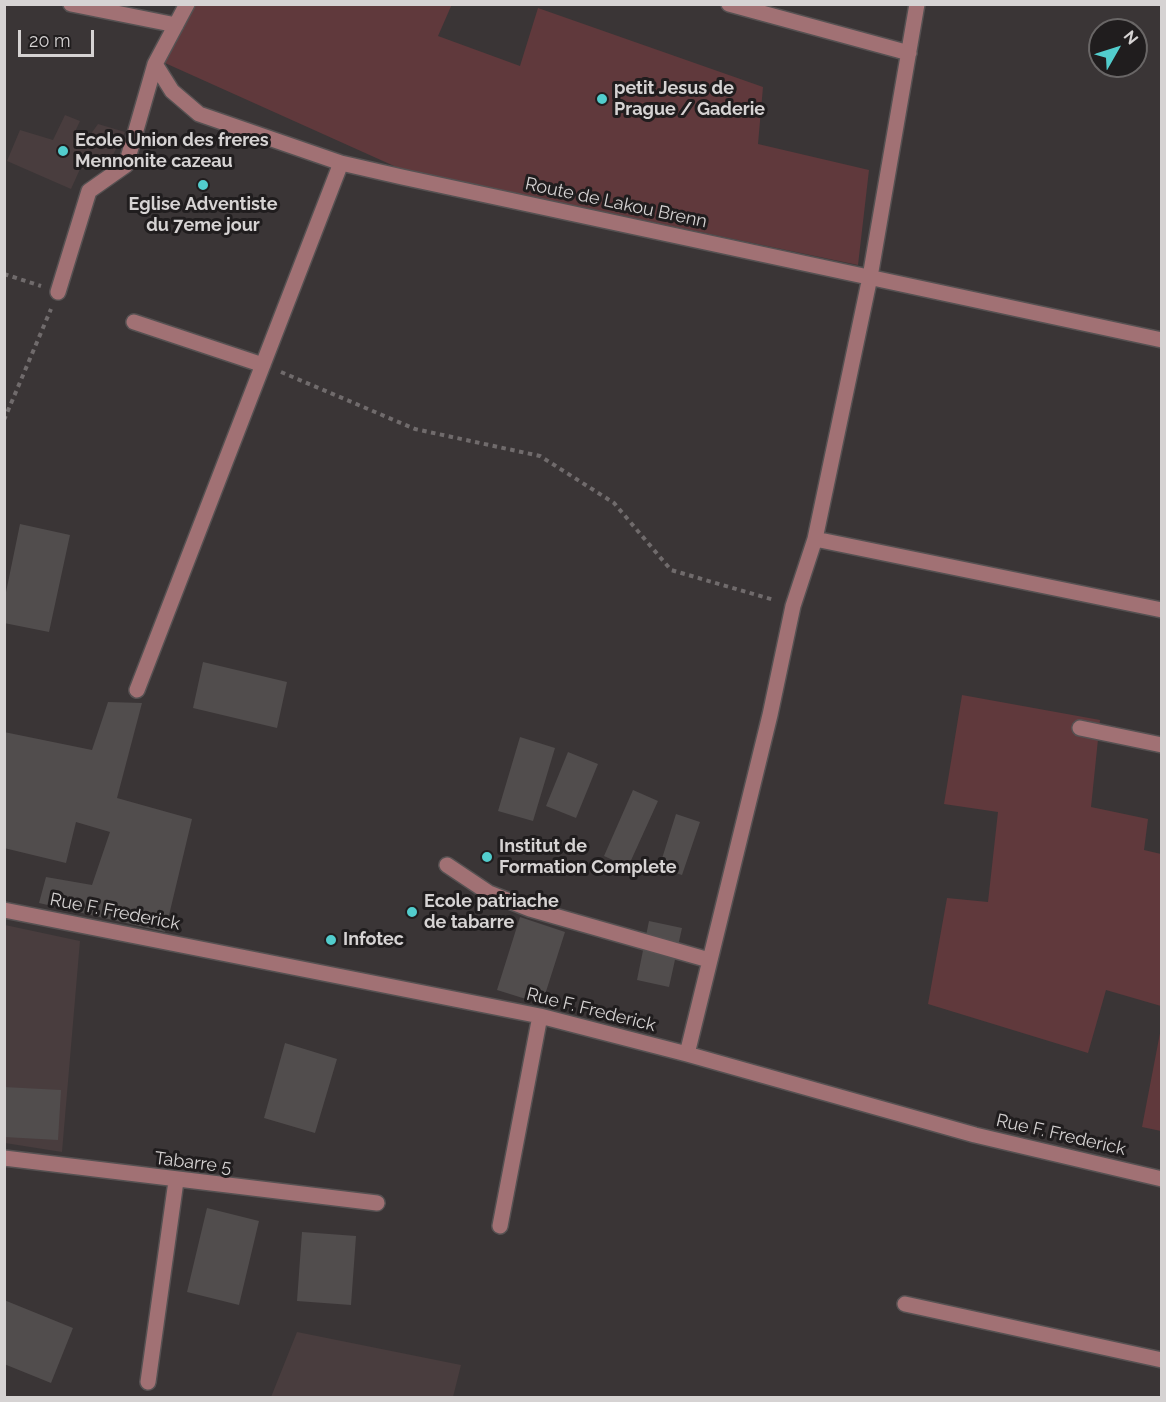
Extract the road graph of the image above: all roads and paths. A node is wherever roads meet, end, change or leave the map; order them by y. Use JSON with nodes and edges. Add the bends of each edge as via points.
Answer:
{"nodes":[{"id":1,"x":71,"y":4,"type":"edge"},
{"id":2,"x":187,"y":4,"type":"edge"},
{"id":3,"x":729,"y":4,"type":"edge"},
{"id":4,"x":917,"y":4,"type":"edge"},
{"id":5,"x":176,"y":26,"type":"junction"},
{"id":6,"x":909,"y":53,"type":"junction"},
{"id":7,"x":155,"y":64,"type":"junction"},
{"id":8,"x":341,"y":162,"type":"junction"},
{"id":9,"x":4,"y":274,"type":"edge"},
{"id":10,"x":870,"y":277,"type":"junction"},
{"id":11,"x":58,"y":291,"type":"junction"},
{"id":12,"x":134,"y":322,"type":"dead end"},
{"id":13,"x":1161,"y":340,"type":"edge"},
{"id":14,"x":263,"y":364,"type":"junction"},
{"id":15,"x":4,"y":420,"type":"edge"},
{"id":16,"x":814,"y":539,"type":"junction"},
{"id":17,"x":793,"y":606,"type":"junction"},
{"id":18,"x":1161,"y":610,"type":"edge"},
{"id":19,"x":137,"y":690,"type":"dead end"},
{"id":20,"x":1080,"y":728,"type":"dead end"},
{"id":21,"x":1161,"y":745,"type":"edge"},
{"id":22,"x":447,"y":865,"type":"dead end"},
{"id":23,"x":4,"y":910,"type":"edge"},
{"id":24,"x":710,"y":960,"type":"junction"},
{"id":25,"x":540,"y":1016,"type":"junction"},
{"id":26,"x":687,"y":1054,"type":"junction"},
{"id":27,"x":4,"y":1158,"type":"edge"},
{"id":28,"x":1161,"y":1179,"type":"edge"},
{"id":29,"x":176,"y":1181,"type":"junction"},
{"id":30,"x":377,"y":1203,"type":"dead end"},
{"id":31,"x":500,"y":1226,"type":"dead end"},
{"id":32,"x":905,"y":1304,"type":"dead end"},
{"id":33,"x":1161,"y":1360,"type":"edge"},
{"id":34,"x":148,"y":1382,"type":"dead end"}],
"edges":[{"from":1,"to":5,"type":"street"},
{"from":2,"to":5,"type":"street"},
{"from":3,"to":6,"type":"street"},
{"from":4,"to":6,"type":"street"},
{"from":5,"to":7,"type":"street"},
{"from":6,"to":10,"type":"street"},
{"from":7,"to":8,"type":"street","name":"Route de Lakou Brenn","via":[[172,91],[199,114]]},
{"from":7,"to":11,"type":"street","via":[[126,165],[89,191]]},
{"from":8,"to":10,"type":"street","name":"Route de Lakou Brenn"},
{"from":8,"to":14,"type":"street"},
{"from":9,"to":11,"type":"path"},
{"from":10,"to":13,"type":"street","name":"Route de Lakou Brenn"},
{"from":10,"to":16,"type":"street"},
{"from":11,"to":15,"type":"path"},
{"from":12,"to":14,"type":"street"},
{"from":14,"to":17,"type":"path","via":[[415,429],[540,456],[614,503],[672,570]]},
{"from":14,"to":19,"type":"street"},
{"from":16,"to":17,"type":"street"},
{"from":16,"to":18,"type":"street"},
{"from":17,"to":24,"type":"street"},
{"from":20,"to":21,"type":"street"},
{"from":22,"to":24,"type":"street","via":[[489,893],[530,909]]},
{"from":23,"to":25,"type":"street","name":"Rue F. Frederick"},
{"from":24,"to":26,"type":"street"},
{"from":25,"to":26,"type":"street","name":"Rue F. Frederick"},
{"from":25,"to":31,"type":"street"},
{"from":26,"to":28,"type":"street","name":"Rue F. Frederick","via":[[975,1135]]},
{"from":27,"to":29,"type":"street","name":"Tabarre 5"},
{"from":29,"to":30,"type":"street","name":"Tabarre 5"},
{"from":29,"to":34,"type":"street"},
{"from":32,"to":33,"type":"street"}]}
